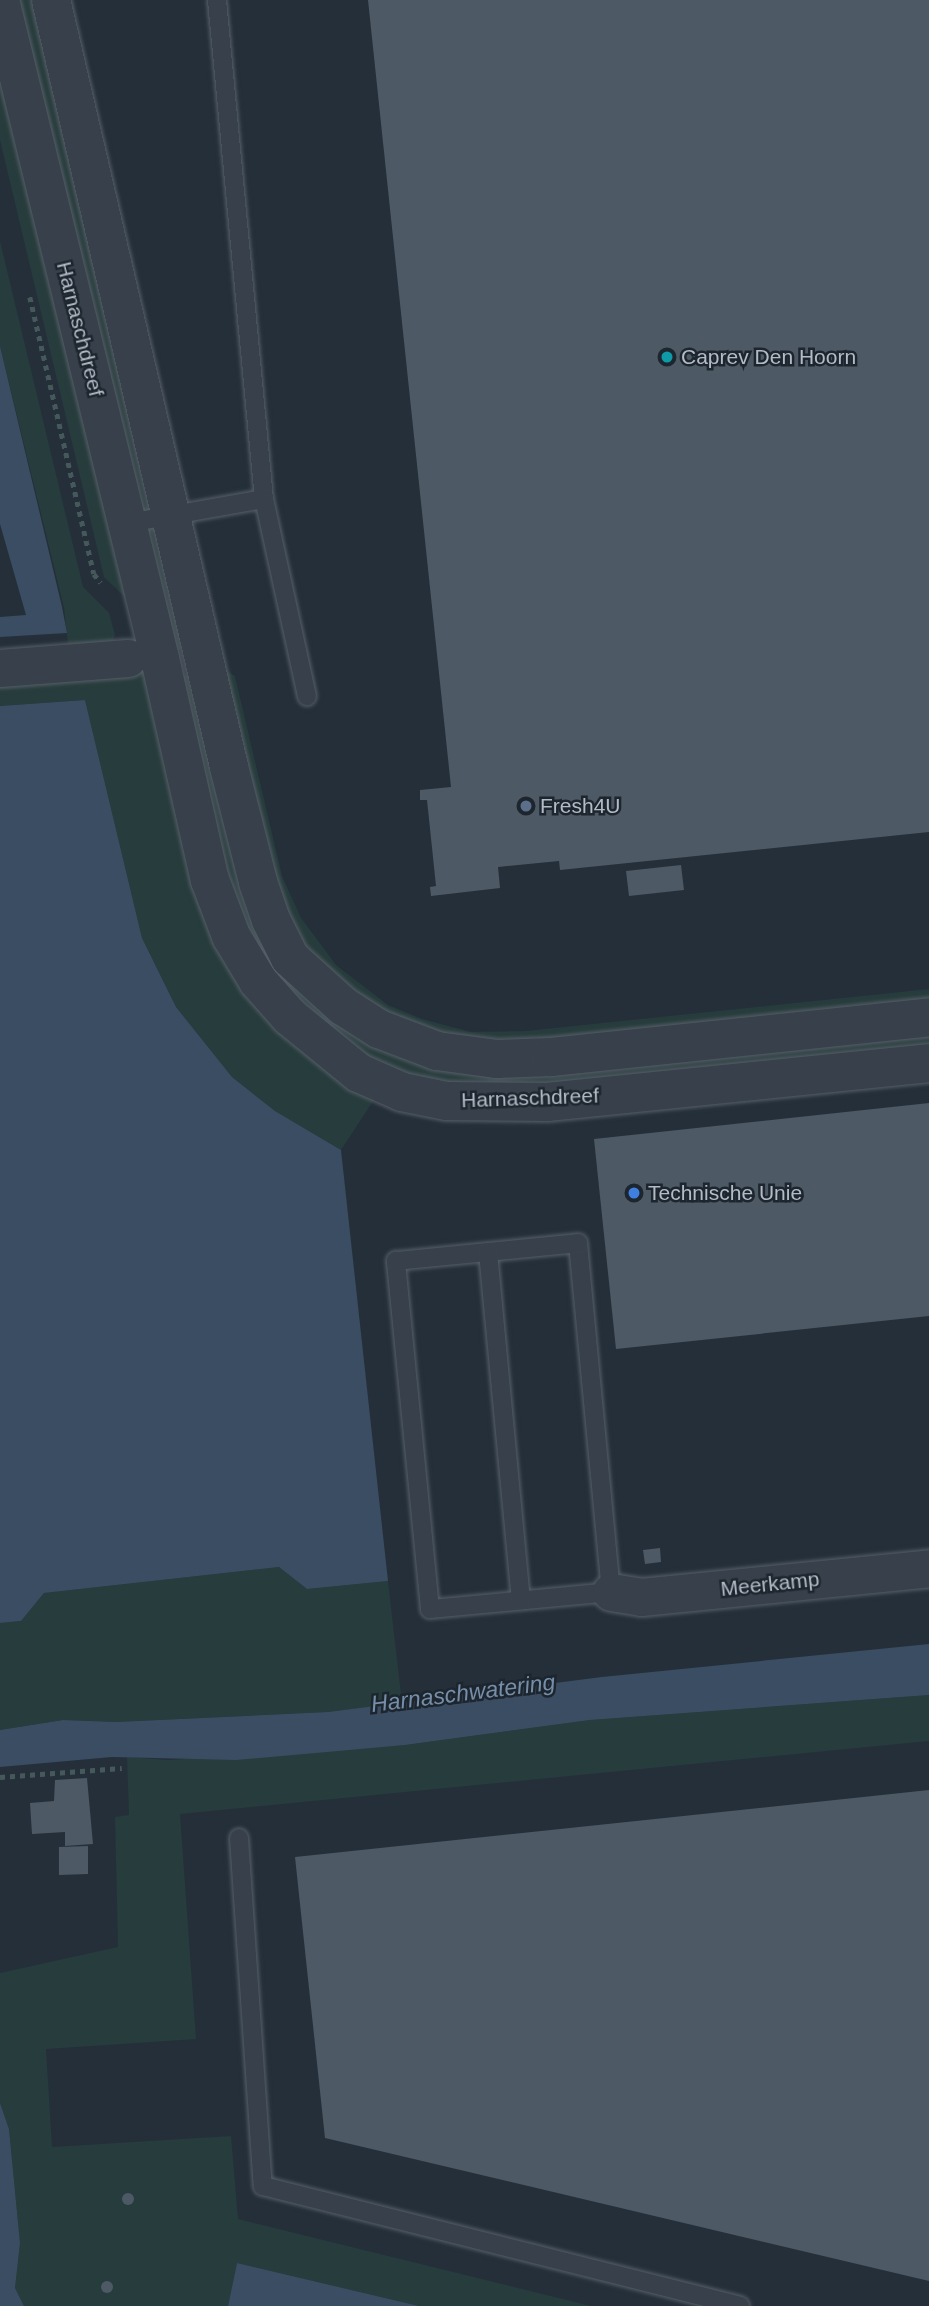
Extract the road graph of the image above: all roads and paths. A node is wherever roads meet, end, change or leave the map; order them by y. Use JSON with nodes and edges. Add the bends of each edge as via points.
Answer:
{"nodes":[{"id":1,"x":0,"y":0,"type":"edge"},
{"id":2,"x":51,"y":0,"type":"edge"},
{"id":3,"x":217,"y":0,"type":"edge"},
{"id":4,"x":264,"y":499,"type":"junction"},
{"id":5,"x":172,"y":514,"type":"junction"},
{"id":6,"x":128,"y":523,"type":"junction"},
{"id":7,"x":128,"y":658,"type":"dead end"},
{"id":8,"x":0,"y":668,"type":"edge"},
{"id":9,"x":307,"y":696,"type":"dead end"},
{"id":10,"x":929,"y":1017,"type":"edge"},
{"id":11,"x":929,"y":1063,"type":"edge"},
{"id":12,"x":488,"y":1252,"type":"junction"},
{"id":13,"x":929,"y":1568,"type":"edge"},
{"id":14,"x":611,"y":1592,"type":"junction"},
{"id":15,"x":521,"y":1600,"type":"junction"},
{"id":16,"x":122,"y":1768,"type":"dead end"},
{"id":17,"x":0,"y":1777,"type":"edge"},
{"id":18,"x":239,"y":1838,"type":"dead end"},
{"id":19,"x":740,"y":2306,"type":"edge"}],
"edges":[{"from":1,"to":6,"type":"street","name":"Harnaschdreef"},
{"from":2,"to":5,"type":"street","name":"Harnaschdreef"},
{"from":3,"to":4,"type":"lane"},
{"from":4,"to":5,"type":"lane"},
{"from":4,"to":9,"type":"lane"},
{"from":5,"to":6,"type":"lane"},
{"from":5,"to":10,"type":"street","name":"Harnaschdreef","via":[[229,767],[271,920],[290,958],[352,1012],[379,1029],[437,1051],[496,1059]]},
{"from":6,"to":11,"type":"street","name":"Harnaschdreef","via":[[210,880],[231,936],[258,981],[290,1017],[359,1073],[402,1092],[495,1104]]},
{"from":7,"to":8,"type":"street"},
{"from":12,"to":14,"type":"lane","via":[[578,1244]]},
{"from":12,"to":15,"type":"lane"},
{"from":12,"to":15,"type":"lane","via":[[396,1261],[430,1609]]},
{"from":13,"to":14,"type":"street","name":"Meerkamp","via":[[641,1597]]},
{"from":14,"to":15,"type":"lane"},
{"from":16,"to":17,"type":"path"},
{"from":18,"to":19,"type":"lane","via":[[263,2186]]}]}
